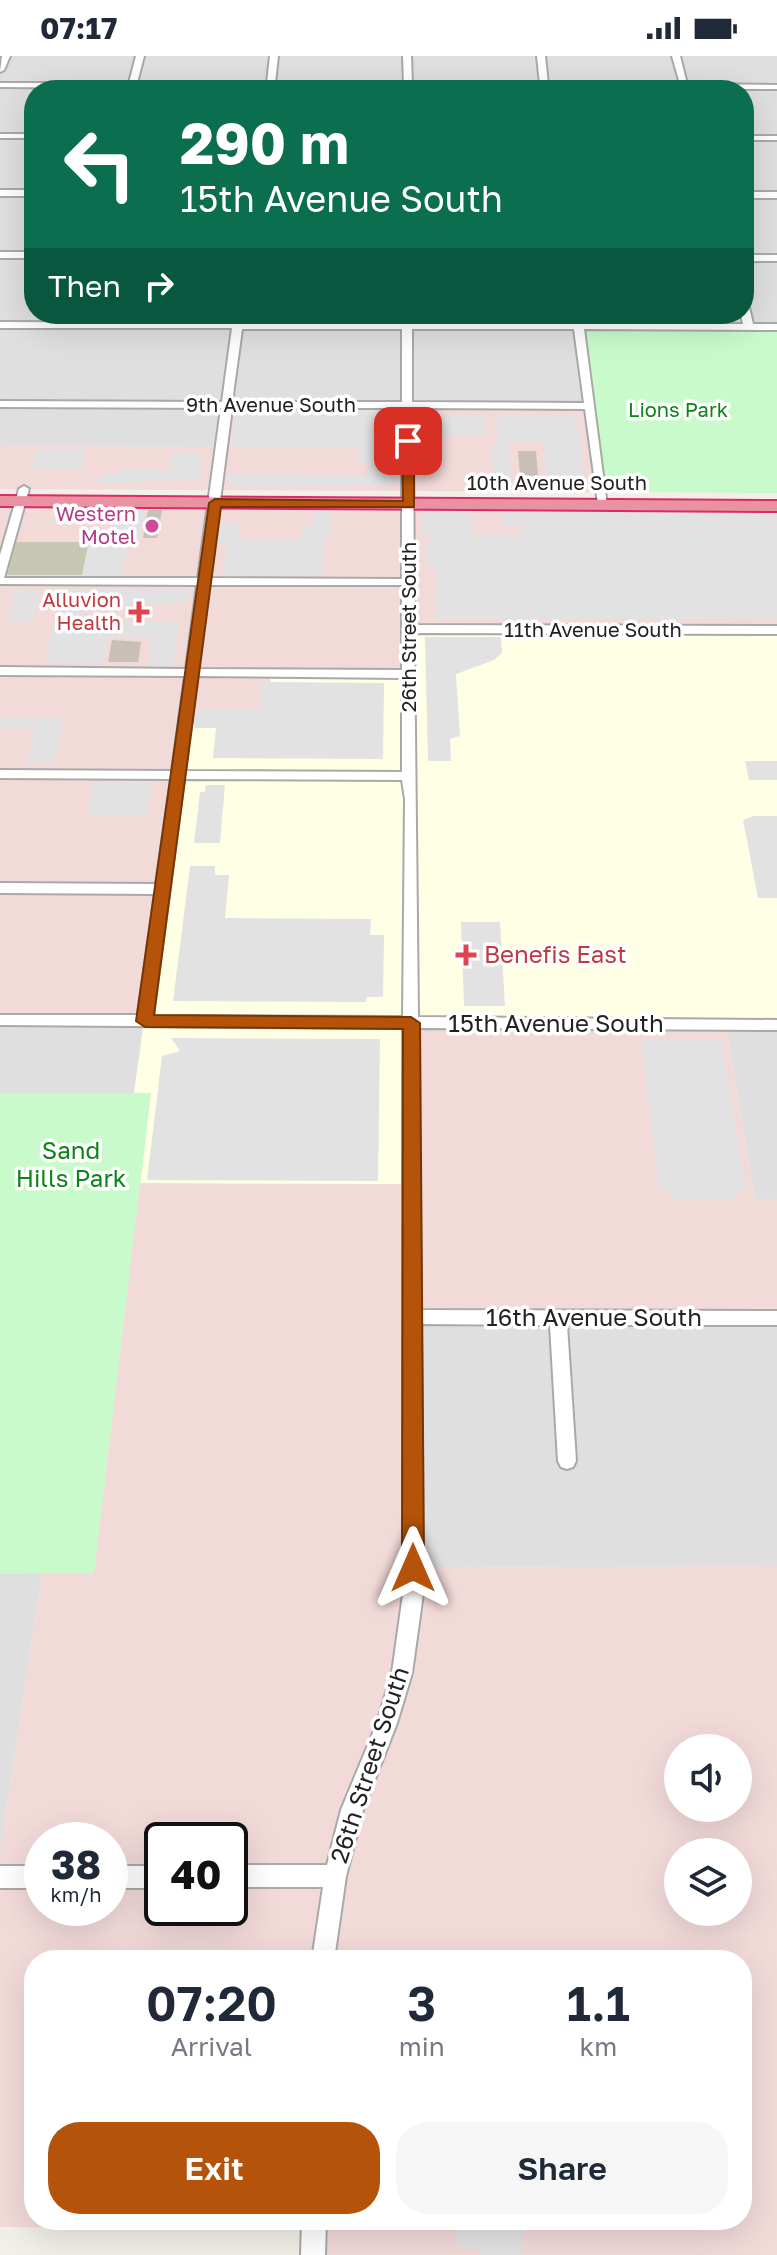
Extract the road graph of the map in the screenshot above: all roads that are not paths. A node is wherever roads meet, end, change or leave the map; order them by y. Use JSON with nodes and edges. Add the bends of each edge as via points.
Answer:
{"nodes":[{"id":1,"x":6,"y":56,"type":"edge"},
{"id":2,"x":140,"y":56,"type":"edge"},
{"id":3,"x":274,"y":56,"type":"edge"},
{"id":4,"x":407,"y":56,"type":"edge"},
{"id":5,"x":541,"y":56,"type":"edge"},
{"id":6,"x":676,"y":56,"type":"edge"},
{"id":7,"x":0,"y":70,"type":"edge"},
{"id":8,"x":134,"y":80,"type":"edge"},
{"id":9,"x":271,"y":80,"type":"edge"},
{"id":10,"x":408,"y":80,"type":"edge"},
{"id":11,"x":544,"y":80,"type":"edge"},
{"id":12,"x":683,"y":80,"type":"edge"},
{"id":13,"x":0,"y":85,"type":"edge"},
{"id":14,"x":24,"y":86,"type":"edge"},
{"id":15,"x":754,"y":87,"type":"edge"},
{"id":16,"x":777,"y":87,"type":"edge"},
{"id":17,"x":0,"y":136,"type":"edge"},
{"id":18,"x":24,"y":136,"type":"edge"},
{"id":19,"x":754,"y":138,"type":"edge"},
{"id":20,"x":777,"y":138,"type":"edge"},
{"id":21,"x":0,"y":193,"type":"edge"},
{"id":22,"x":24,"y":193,"type":"edge"},
{"id":23,"x":754,"y":195,"type":"edge"},
{"id":24,"x":777,"y":195,"type":"edge"},
{"id":25,"x":0,"y":255,"type":"edge"},
{"id":26,"x":24,"y":255,"type":"edge"},
{"id":27,"x":754,"y":258,"type":"edge"},
{"id":28,"x":777,"y":258,"type":"edge"},
{"id":29,"x":578,"y":324,"type":"edge"},
{"id":30,"x":748,"y":324,"type":"edge"},
{"id":31,"x":0,"y":325,"type":"edge"},
{"id":32,"x":238,"y":326,"type":"junction"},
{"id":33,"x":407,"y":327,"type":"junction"},
{"id":34,"x":578,"y":327,"type":"junction"},
{"id":35,"x":749,"y":327,"type":"junction"},
{"id":36,"x":777,"y":327,"type":"edge"},
{"id":37,"x":0,"y":404,"type":"edge"},
{"id":38,"x":227,"y":405,"type":"junction"},
{"id":39,"x":408,"y":406,"type":"junction"},
{"id":40,"x":589,"y":406,"type":"junction"},
{"id":41,"x":0,"y":489,"type":"edge"},
{"id":42,"x":777,"y":493,"type":"edge"},
{"id":43,"x":22,"y":495,"type":"junction"},
{"id":44,"x":215,"y":497,"type":"junction"},
{"id":45,"x":410,"y":498,"type":"junction"},
{"id":46,"x":602,"y":498,"type":"junction"},
{"id":47,"x":0,"y":501,"type":"edge"},
{"id":48,"x":777,"y":506,"type":"edge"},
{"id":49,"x":0,"y":578,"type":"edge"},
{"id":50,"x":204,"y":582,"type":"junction"},
{"id":51,"x":409,"y":582,"type":"junction"},
{"id":52,"x":410,"y":629,"type":"junction"},
{"id":53,"x":777,"y":630,"type":"edge"},
{"id":54,"x":0,"y":671,"type":"edge"},
{"id":55,"x":191,"y":673,"type":"junction"},
{"id":56,"x":409,"y":674,"type":"junction"},
{"id":57,"x":0,"y":774,"type":"edge"},
{"id":58,"x":179,"y":774,"type":"junction"},
{"id":59,"x":409,"y":776,"type":"junction"},
{"id":60,"x":0,"y":888,"type":"edge"},
{"id":61,"x":164,"y":889,"type":"junction"},
{"id":62,"x":0,"y":1020,"type":"edge"},
{"id":63,"x":145,"y":1021,"type":"junction"},
{"id":64,"x":411,"y":1023,"type":"junction"},
{"id":65,"x":777,"y":1025,"type":"edge"},
{"id":66,"x":411,"y":1317,"type":"junction"},
{"id":67,"x":558,"y":1318,"type":"junction"},
{"id":68,"x":777,"y":1318,"type":"edge"},
{"id":69,"x":567,"y":1461,"type":"dead end"},
{"id":70,"x":248,"y":1876,"type":"edge"},
{"id":71,"x":335,"y":1876,"type":"junction"},
{"id":72,"x":0,"y":1877,"type":"edge"},
{"id":73,"x":24,"y":1877,"type":"edge"},
{"id":74,"x":324,"y":1950,"type":"edge"},
{"id":75,"x":314,"y":2230,"type":"edge"},
{"id":76,"x":313,"y":2255,"type":"edge"}],
"edges":[{"from":1,"to":7,"type":"street"},
{"from":2,"to":8,"type":"street"},
{"from":3,"to":9,"type":"street"},
{"from":4,"to":10,"type":"street"},
{"from":5,"to":11,"type":"street"},
{"from":6,"to":12,"type":"street"},
{"from":13,"to":14,"type":"street"},
{"from":15,"to":16,"type":"street"},
{"from":17,"to":18,"type":"street"},
{"from":19,"to":20,"type":"street"},
{"from":21,"to":22,"type":"street"},
{"from":23,"to":24,"type":"street"},
{"from":25,"to":26,"type":"street"},
{"from":27,"to":28,"type":"street"},
{"from":29,"to":34,"type":"street"},
{"from":30,"to":35,"type":"street"},
{"from":31,"to":32,"type":"street"},
{"from":32,"to":33,"type":"street"},
{"from":32,"to":38,"type":"street"},
{"from":33,"to":34,"type":"street"},
{"from":33,"to":39,"type":"street","name":"26th Street South"},
{"from":34,"to":35,"type":"street"},
{"from":34,"to":40,"type":"street"},
{"from":35,"to":36,"type":"street"},
{"from":37,"to":38,"type":"street","name":"9th Avenue South"},
{"from":38,"to":39,"type":"street","name":"9th Avenue South"},
{"from":38,"to":44,"type":"street"},
{"from":39,"to":40,"type":"street","name":"9th Avenue South"},
{"from":39,"to":45,"type":"street","name":"26th Street South"},
{"from":40,"to":46,"type":"street"},
{"from":41,"to":43,"type":"highway","name":"10th Avenue South"},
{"from":42,"to":46,"type":"highway","name":"10th Avenue South"},
{"from":43,"to":44,"type":"highway","name":"10th Avenue South"},
{"from":43,"to":47,"type":"highway","name":"10th Avenue South"},
{"from":43,"to":49,"type":"street"},
{"from":44,"to":45,"type":"highway","name":"10th Avenue South"},
{"from":44,"to":50,"type":"street"},
{"from":45,"to":46,"type":"highway","name":"10th Avenue South"},
{"from":45,"to":51,"type":"street","name":"26th Street South"},
{"from":46,"to":48,"type":"highway","name":"10th Avenue South"},
{"from":49,"to":50,"type":"street"},
{"from":50,"to":51,"type":"street"},
{"from":50,"to":55,"type":"street"},
{"from":51,"to":52,"type":"street","name":"26th Street South"},
{"from":52,"to":53,"type":"street","name":"11th Avenue South"},
{"from":52,"to":56,"type":"street","name":"26th Street South"},
{"from":54,"to":55,"type":"street"},
{"from":55,"to":56,"type":"street"},
{"from":55,"to":58,"type":"street"},
{"from":56,"to":59,"type":"street","name":"26th Street South"},
{"from":57,"to":58,"type":"street"},
{"from":58,"to":59,"type":"street"},
{"from":58,"to":61,"type":"street"},
{"from":59,"to":64,"type":"street","name":"26th Street South"},
{"from":60,"to":61,"type":"street"},
{"from":61,"to":63,"type":"street"},
{"from":62,"to":63,"type":"street","name":"15th Avenue South"},
{"from":63,"to":64,"type":"street","name":"15th Avenue South"},
{"from":64,"to":65,"type":"street","name":"15th Avenue South"},
{"from":64,"to":66,"type":"street","name":"26th Street South"},
{"from":66,"to":67,"type":"street","name":"16th Avenue South"},
{"from":66,"to":71,"type":"street","name":"26th Street South","via":[[409,1632],[387,1723],[352,1810]]},
{"from":67,"to":68,"type":"street","name":"16th Avenue South"},
{"from":67,"to":69,"type":"street"},
{"from":70,"to":71,"type":"street"},
{"from":71,"to":74,"type":"street","name":"26th Street South"},
{"from":72,"to":73,"type":"street"},
{"from":75,"to":76,"type":"street"}]}
